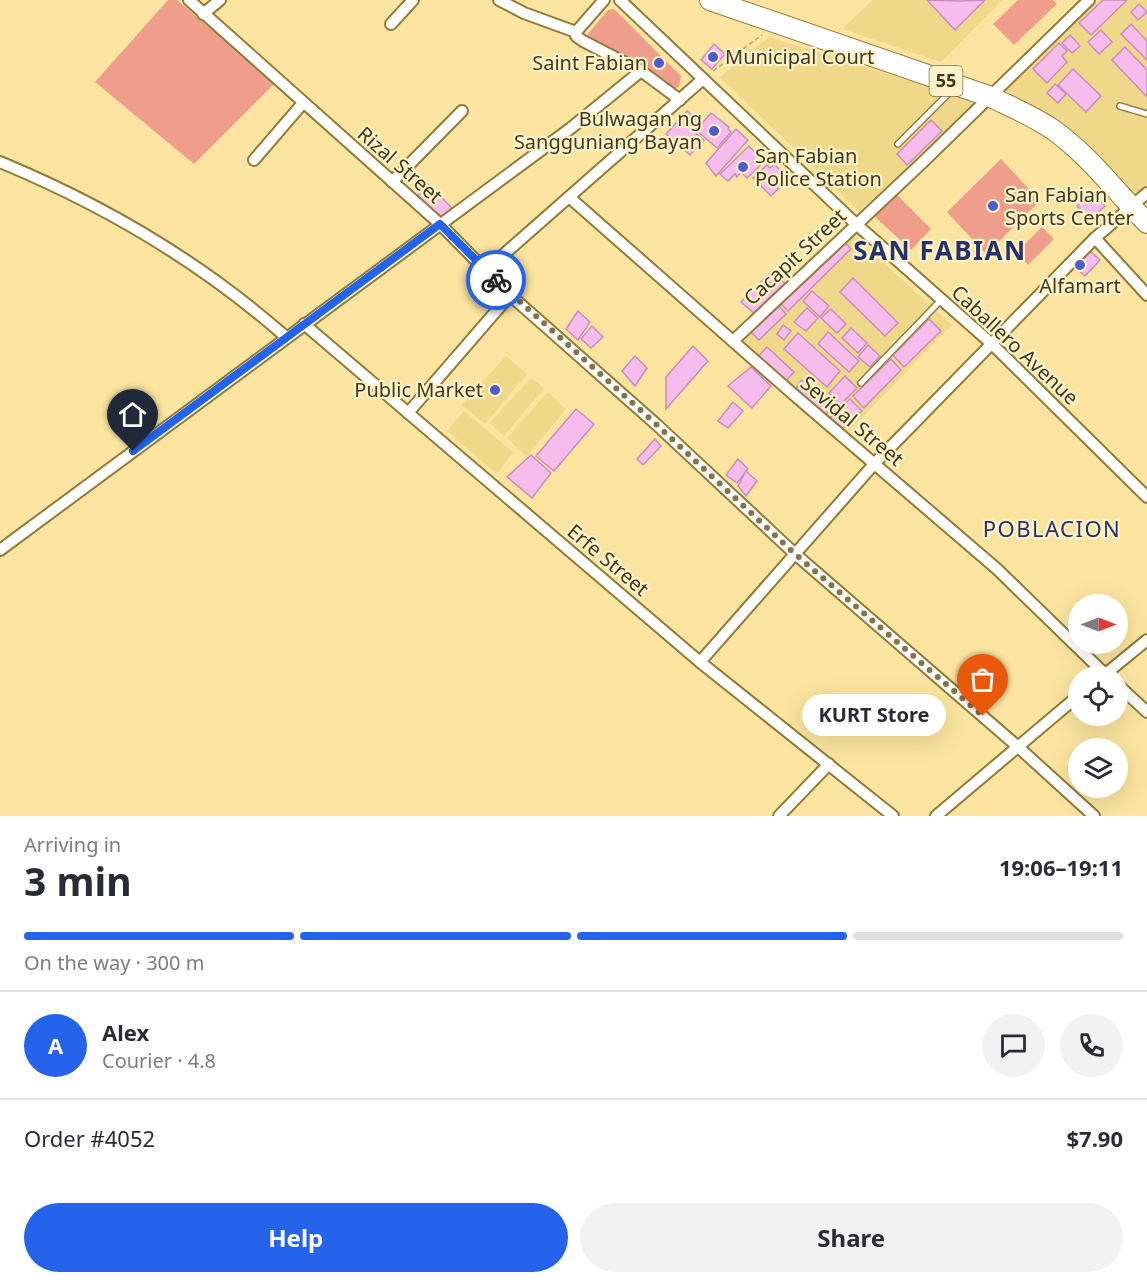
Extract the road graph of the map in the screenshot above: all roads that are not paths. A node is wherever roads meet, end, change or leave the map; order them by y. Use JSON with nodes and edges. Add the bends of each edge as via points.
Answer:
{"nodes":[{"id":1,"x":189,"y":0,"type":"edge"},
{"id":2,"x":220,"y":0,"type":"edge"},
{"id":3,"x":412,"y":0,"type":"edge"},
{"id":4,"x":499,"y":0,"type":"edge"},
{"id":5,"x":604,"y":0,"type":"edge"},
{"id":6,"x":620,"y":0,"type":"edge"},
{"id":7,"x":710,"y":0,"type":"edge"},
{"id":8,"x":1089,"y":0,"type":"edge"},
{"id":9,"x":203,"y":15,"type":"junction"},
{"id":10,"x":391,"y":24,"type":"dead end"},
{"id":11,"x":576,"y":32,"type":"junction"},
{"id":12,"x":641,"y":71,"type":"junction"},
{"id":13,"x":703,"y":79,"type":"junction"},
{"id":14,"x":957,"y":85,"type":"junction"},
{"id":15,"x":991,"y":97,"type":"junction"},
{"id":16,"x":680,"y":100,"type":"junction"},
{"id":17,"x":303,"y":103,"type":"junction"},
{"id":18,"x":1120,"y":106,"type":"dead end"},
{"id":19,"x":462,"y":111,"type":"dead end"},
{"id":20,"x":1147,"y":114,"type":"edge"},
{"id":21,"x":898,"y":144,"type":"dead end"},
{"id":22,"x":254,"y":160,"type":"dead end"},
{"id":23,"x":0,"y":162,"type":"edge"},
{"id":24,"x":392,"y":182,"type":"junction"},
{"id":25,"x":1147,"y":194,"type":"edge"},
{"id":26,"x":569,"y":197,"type":"junction"},
{"id":27,"x":1130,"y":206,"type":"junction"},
{"id":28,"x":1147,"y":223,"type":"edge"},
{"id":29,"x":440,"y":224,"type":"junction"},
{"id":30,"x":856,"y":224,"type":"junction"},
{"id":31,"x":1095,"y":238,"type":"junction"},
{"id":32,"x":486,"y":270,"type":"junction"},
{"id":33,"x":510,"y":295,"type":"junction"},
{"id":34,"x":1147,"y":295,"type":"edge"},
{"id":35,"x":942,"y":299,"type":"junction"},
{"id":36,"x":304,"y":324,"type":"junction"},
{"id":37,"x":286,"y":337,"type":"junction"},
{"id":38,"x":733,"y":341,"type":"junction"},
{"id":39,"x":992,"y":344,"type":"junction"},
{"id":40,"x":861,"y":383,"type":"dead end"},
{"id":41,"x":408,"y":413,"type":"junction"},
{"id":42,"x":875,"y":463,"type":"junction"},
{"id":43,"x":1147,"y":497,"type":"edge"},
{"id":44,"x":0,"y":550,"type":"edge"},
{"id":45,"x":794,"y":553,"type":"junction"},
{"id":46,"x":1147,"y":640,"type":"edge"},
{"id":47,"x":700,"y":662,"type":"junction"},
{"id":48,"x":1095,"y":666,"type":"edge"},
{"id":49,"x":1117,"y":666,"type":"edge"},
{"id":50,"x":1128,"y":694,"type":"edge"},
{"id":51,"x":1068,"y":704,"type":"edge"},
{"id":52,"x":1147,"y":711,"type":"edge"},
{"id":53,"x":1017,"y":746,"type":"junction"},
{"id":54,"x":829,"y":764,"type":"junction"},
{"id":55,"x":779,"y":816,"type":"edge"},
{"id":56,"x":893,"y":816,"type":"edge"},
{"id":57,"x":936,"y":816,"type":"edge"},
{"id":58,"x":1094,"y":816,"type":"edge"}],
"edges":[{"from":1,"to":9,"type":"street","name":"Rizal Street"},
{"from":2,"to":9,"type":"street"},
{"from":3,"to":10,"type":"street"},
{"from":4,"to":11,"type":"street"},
{"from":5,"to":11,"type":"street"},
{"from":6,"to":13,"type":"street","name":"Caballero Avenue"},
{"from":7,"to":14,"type":"highway","number":"55"},
{"from":8,"to":15,"type":"street","name":"Cacapit Street"},
{"from":9,"to":17,"type":"street","name":"Rizal Street"},
{"from":11,"to":12,"type":"street","via":[[583,41]]},
{"from":12,"to":16,"type":"street"},
{"from":12,"to":29,"type":"street"},
{"from":13,"to":16,"type":"street"},
{"from":13,"to":30,"type":"street","name":"Caballero Avenue"},
{"from":14,"to":15,"type":"highway","number":"55"},
{"from":14,"to":21,"type":"lane"},
{"from":15,"to":27,"type":"highway","number":"55","via":[[1053,130]]},
{"from":15,"to":30,"type":"street","name":"Cacapit Street"},
{"from":16,"to":26,"type":"street"},
{"from":17,"to":22,"type":"street"},
{"from":17,"to":24,"type":"street","name":"Rizal Street"},
{"from":18,"to":20,"type":"lane"},
{"from":19,"to":24,"type":"street"},
{"from":23,"to":37,"type":"street","via":[[84,200],[134,229],[223,285]]},
{"from":24,"to":29,"type":"street","name":"Rizal Street"},
{"from":25,"to":27,"type":"street"},
{"from":26,"to":32,"type":"street"},
{"from":26,"to":38,"type":"street","name":"Sevidal Street"},
{"from":27,"to":28,"type":"highway","number":"55"},
{"from":27,"to":31,"type":"street"},
{"from":29,"to":32,"type":"street","name":"Rizal Street"},
{"from":29,"to":36,"type":"street"},
{"from":30,"to":35,"type":"street","name":"Caballero Avenue"},
{"from":30,"to":38,"type":"street","name":"Cacapit Street"},
{"from":31,"to":34,"type":"street"},
{"from":31,"to":39,"type":"street"},
{"from":32,"to":33,"type":"street","name":"Rizal Street"},
{"from":33,"to":41,"type":"street"},
{"from":33,"to":45,"type":"street","name":"Rizal Street"},
{"from":35,"to":39,"type":"street","name":"Caballero Avenue"},
{"from":35,"to":40,"type":"lane"},
{"from":36,"to":37,"type":"street"},
{"from":36,"to":41,"type":"street","name":"Erfe Street"},
{"from":37,"to":44,"type":"street"},
{"from":38,"to":42,"type":"street","name":"Sevidal Street"},
{"from":39,"to":42,"type":"street"},
{"from":39,"to":43,"type":"street","name":"Caballero Avenue"},
{"from":41,"to":47,"type":"street","name":"Erfe Street"},
{"from":42,"to":45,"type":"street"},
{"from":42,"to":48,"type":"street","name":"Sevidal Street","via":[[998,568]]},
{"from":45,"to":47,"type":"street"},
{"from":45,"to":53,"type":"street","name":"Rizal Street"},
{"from":46,"to":49,"type":"street"},
{"from":47,"to":54,"type":"street","name":"Erfe Street"},
{"from":50,"to":52,"type":"street"},
{"from":51,"to":53,"type":"street"},
{"from":53,"to":57,"type":"street"},
{"from":53,"to":58,"type":"street","name":"Rizal Street"},
{"from":54,"to":55,"type":"street"},
{"from":54,"to":56,"type":"street","name":"Erfe Street"}]}
